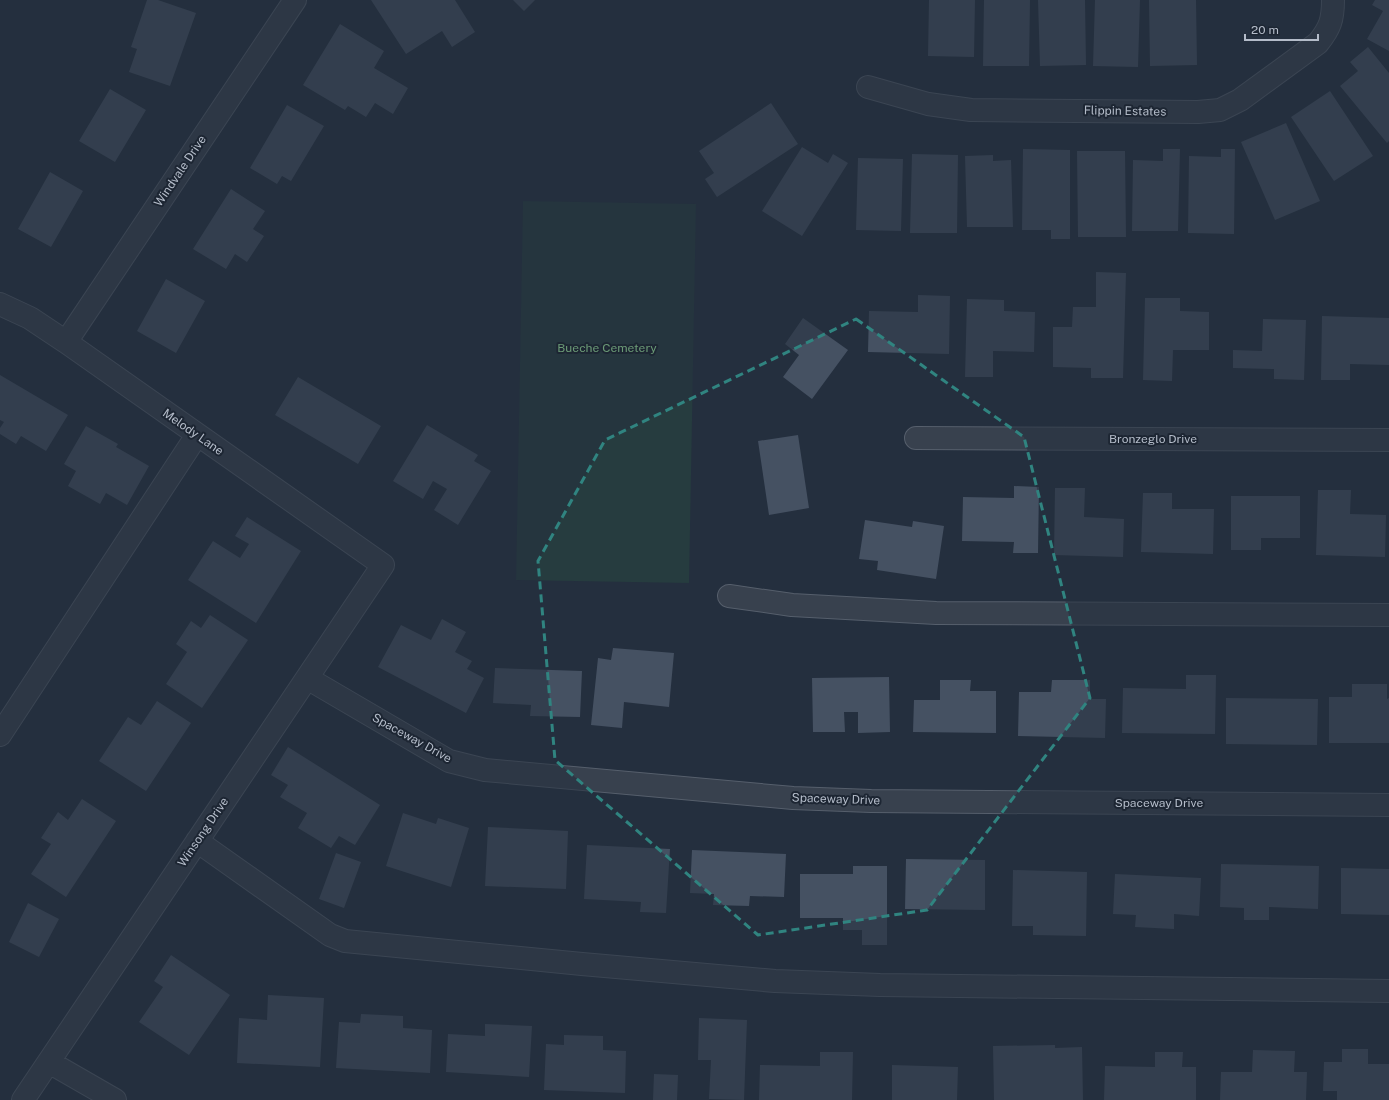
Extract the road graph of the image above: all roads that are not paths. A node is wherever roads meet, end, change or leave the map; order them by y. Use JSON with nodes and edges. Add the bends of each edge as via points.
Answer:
{"nodes":[{"id":1,"x":295,"y":0,"type":"edge"},
{"id":2,"x":1333,"y":0,"type":"edge"},
{"id":3,"x":868,"y":87,"type":"dead end"},
{"id":4,"x":0,"y":304,"type":"edge"},
{"id":5,"x":66,"y":342,"type":"junction"},
{"id":6,"x":197,"y":435,"type":"junction"},
{"id":7,"x":916,"y":438,"type":"dead end"},
{"id":8,"x":1389,"y":440,"type":"edge"},
{"id":9,"x":383,"y":565,"type":"joint"},
{"id":10,"x":729,"y":596,"type":"dead end"},
{"id":11,"x":1389,"y":615,"type":"edge"},
{"id":12,"x":307,"y":678,"type":"junction"},
{"id":13,"x":0,"y":735,"type":"edge"},
{"id":14,"x":1389,"y":805,"type":"edge"},
{"id":15,"x":197,"y":841,"type":"junction"},
{"id":16,"x":1389,"y":991,"type":"edge"},
{"id":17,"x":49,"y":1062,"type":"junction"},
{"id":18,"x":23,"y":1100,"type":"edge"},
{"id":19,"x":115,"y":1100,"type":"edge"}],
"edges":[{"from":1,"to":5,"type":"street","name":"Windvale Drive"},
{"from":2,"to":3,"type":"street","name":"Flippin Estates","via":[[1328,30],[1318,43],[1240,100],[1220,110],[971,110],[928,104]]},
{"from":4,"to":5,"type":"street","name":"Melody Lane","via":[[30,318]]},
{"from":5,"to":6,"type":"street","name":"Melody Lane"},
{"from":6,"to":9,"type":"street","name":"Melody Lane"},
{"from":6,"to":13,"type":"street"},
{"from":7,"to":8,"type":"street","name":"Bronzeglo Drive"},
{"from":9,"to":12,"type":"street","name":"Winsong Drive"},
{"from":10,"to":11,"type":"street","via":[[792,605],[936,613]]},
{"from":12,"to":14,"type":"street","name":"Spaceway Drive","via":[[449,761],[485,770],[793,798],[871,801]]},
{"from":12,"to":15,"type":"street","name":"Winsong Drive"},
{"from":15,"to":16,"type":"street","via":[[330,935],[345,941],[775,981],[880,985]]},
{"from":15,"to":17,"type":"street","name":"Winsong Drive"},
{"from":17,"to":18,"type":"street","name":"Winsong Drive"},
{"from":17,"to":19,"type":"street"}]}
